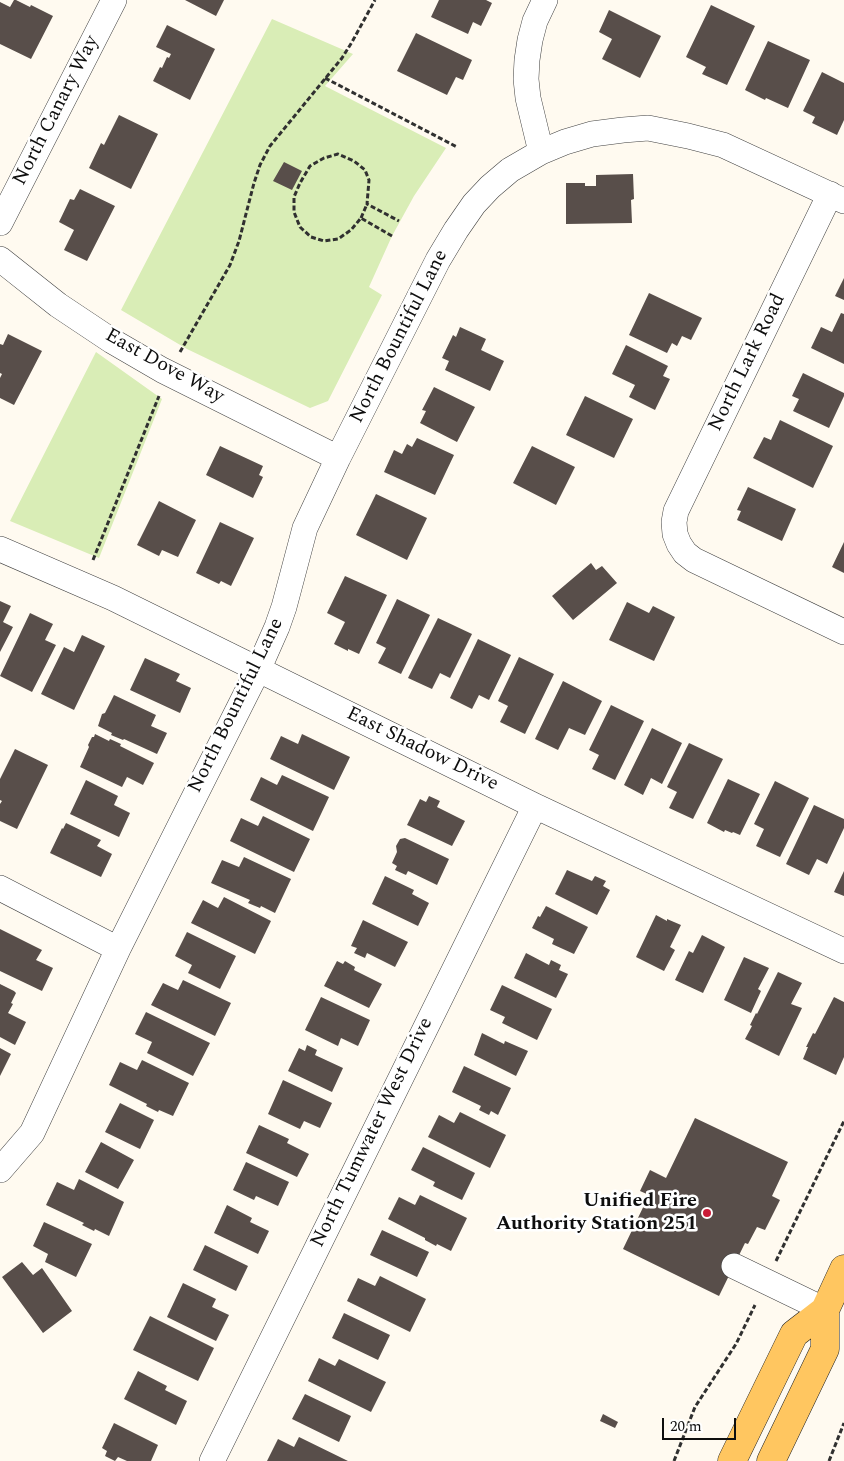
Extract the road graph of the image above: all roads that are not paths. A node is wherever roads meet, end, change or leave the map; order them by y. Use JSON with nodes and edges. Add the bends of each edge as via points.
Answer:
{"nodes":[{"id":1,"x":114,"y":0,"type":"edge"},
{"id":2,"x":544,"y":0,"type":"edge"},
{"id":3,"x":541,"y":152,"type":"junction"},
{"id":4,"x":837,"y":197,"type":"edge"},
{"id":5,"x":0,"y":223,"type":"edge"},
{"id":6,"x":0,"y":259,"type":"edge"},
{"id":7,"x":338,"y":458,"type":"junction"},
{"id":8,"x":0,"y":549,"type":"edge"},
{"id":9,"x":844,"y":632,"type":"edge"},
{"id":10,"x":258,"y":670,"type":"junction"},
{"id":11,"x":535,"y":806,"type":"junction"},
{"id":12,"x":0,"y":888,"type":"edge"},
{"id":13,"x":118,"y":949,"type":"junction"},
{"id":14,"x":844,"y":951,"type":"edge"},
{"id":15,"x":0,"y":1170,"type":"edge"},
{"id":16,"x":734,"y":1266,"type":"dead end"},
{"id":17,"x":844,"y":1269,"type":"edge"},
{"id":18,"x":825,"y":1310,"type":"junction"},
{"id":19,"x":212,"y":1461,"type":"edge"},
{"id":20,"x":732,"y":1461,"type":"edge"},
{"id":21,"x":771,"y":1461,"type":"edge"}],
"edges":[{"from":1,"to":5,"type":"street","name":"North Canary Way"},
{"from":2,"to":3,"type":"street","via":[[530,40],[527,60],[528,98]]},
{"from":3,"to":4,"type":"street","name":"North Bountiful Lane","via":[[592,134],[648,128],[724,145]]},
{"from":3,"to":7,"type":"street","name":"North Bountiful Lane","via":[[510,170],[490,187],[456,230]]},
{"from":4,"to":9,"type":"street","name":"North Lark Road","via":[[676,511],[674,522],[679,544],[694,560]]},
{"from":6,"to":7,"type":"street","name":"East Dove Way","via":[[58,305],[112,341],[169,374]]},
{"from":7,"to":10,"type":"street","name":"North Bountiful Lane","via":[[305,528],[278,628]]},
{"from":8,"to":10,"type":"street","name":"East Shadow Drive","via":[[113,598]]},
{"from":10,"to":11,"type":"street","name":"East Shadow Drive"},
{"from":10,"to":13,"type":"street","name":"North Bountiful Lane"},
{"from":11,"to":14,"type":"street","name":"East Shadow Drive"},
{"from":11,"to":19,"type":"street","name":"North Tumwater West Drive"},
{"from":12,"to":13,"type":"street"},
{"from":13,"to":15,"type":"street","name":"North Bountiful Lane","via":[[32,1133]]},
{"from":16,"to":18,"type":"street"},
{"from":17,"to":18,"type":"main road"},
{"from":18,"to":20,"type":"main road","via":[[794,1334]]},
{"from":18,"to":21,"type":"main road","via":[[826,1349]]}]}
